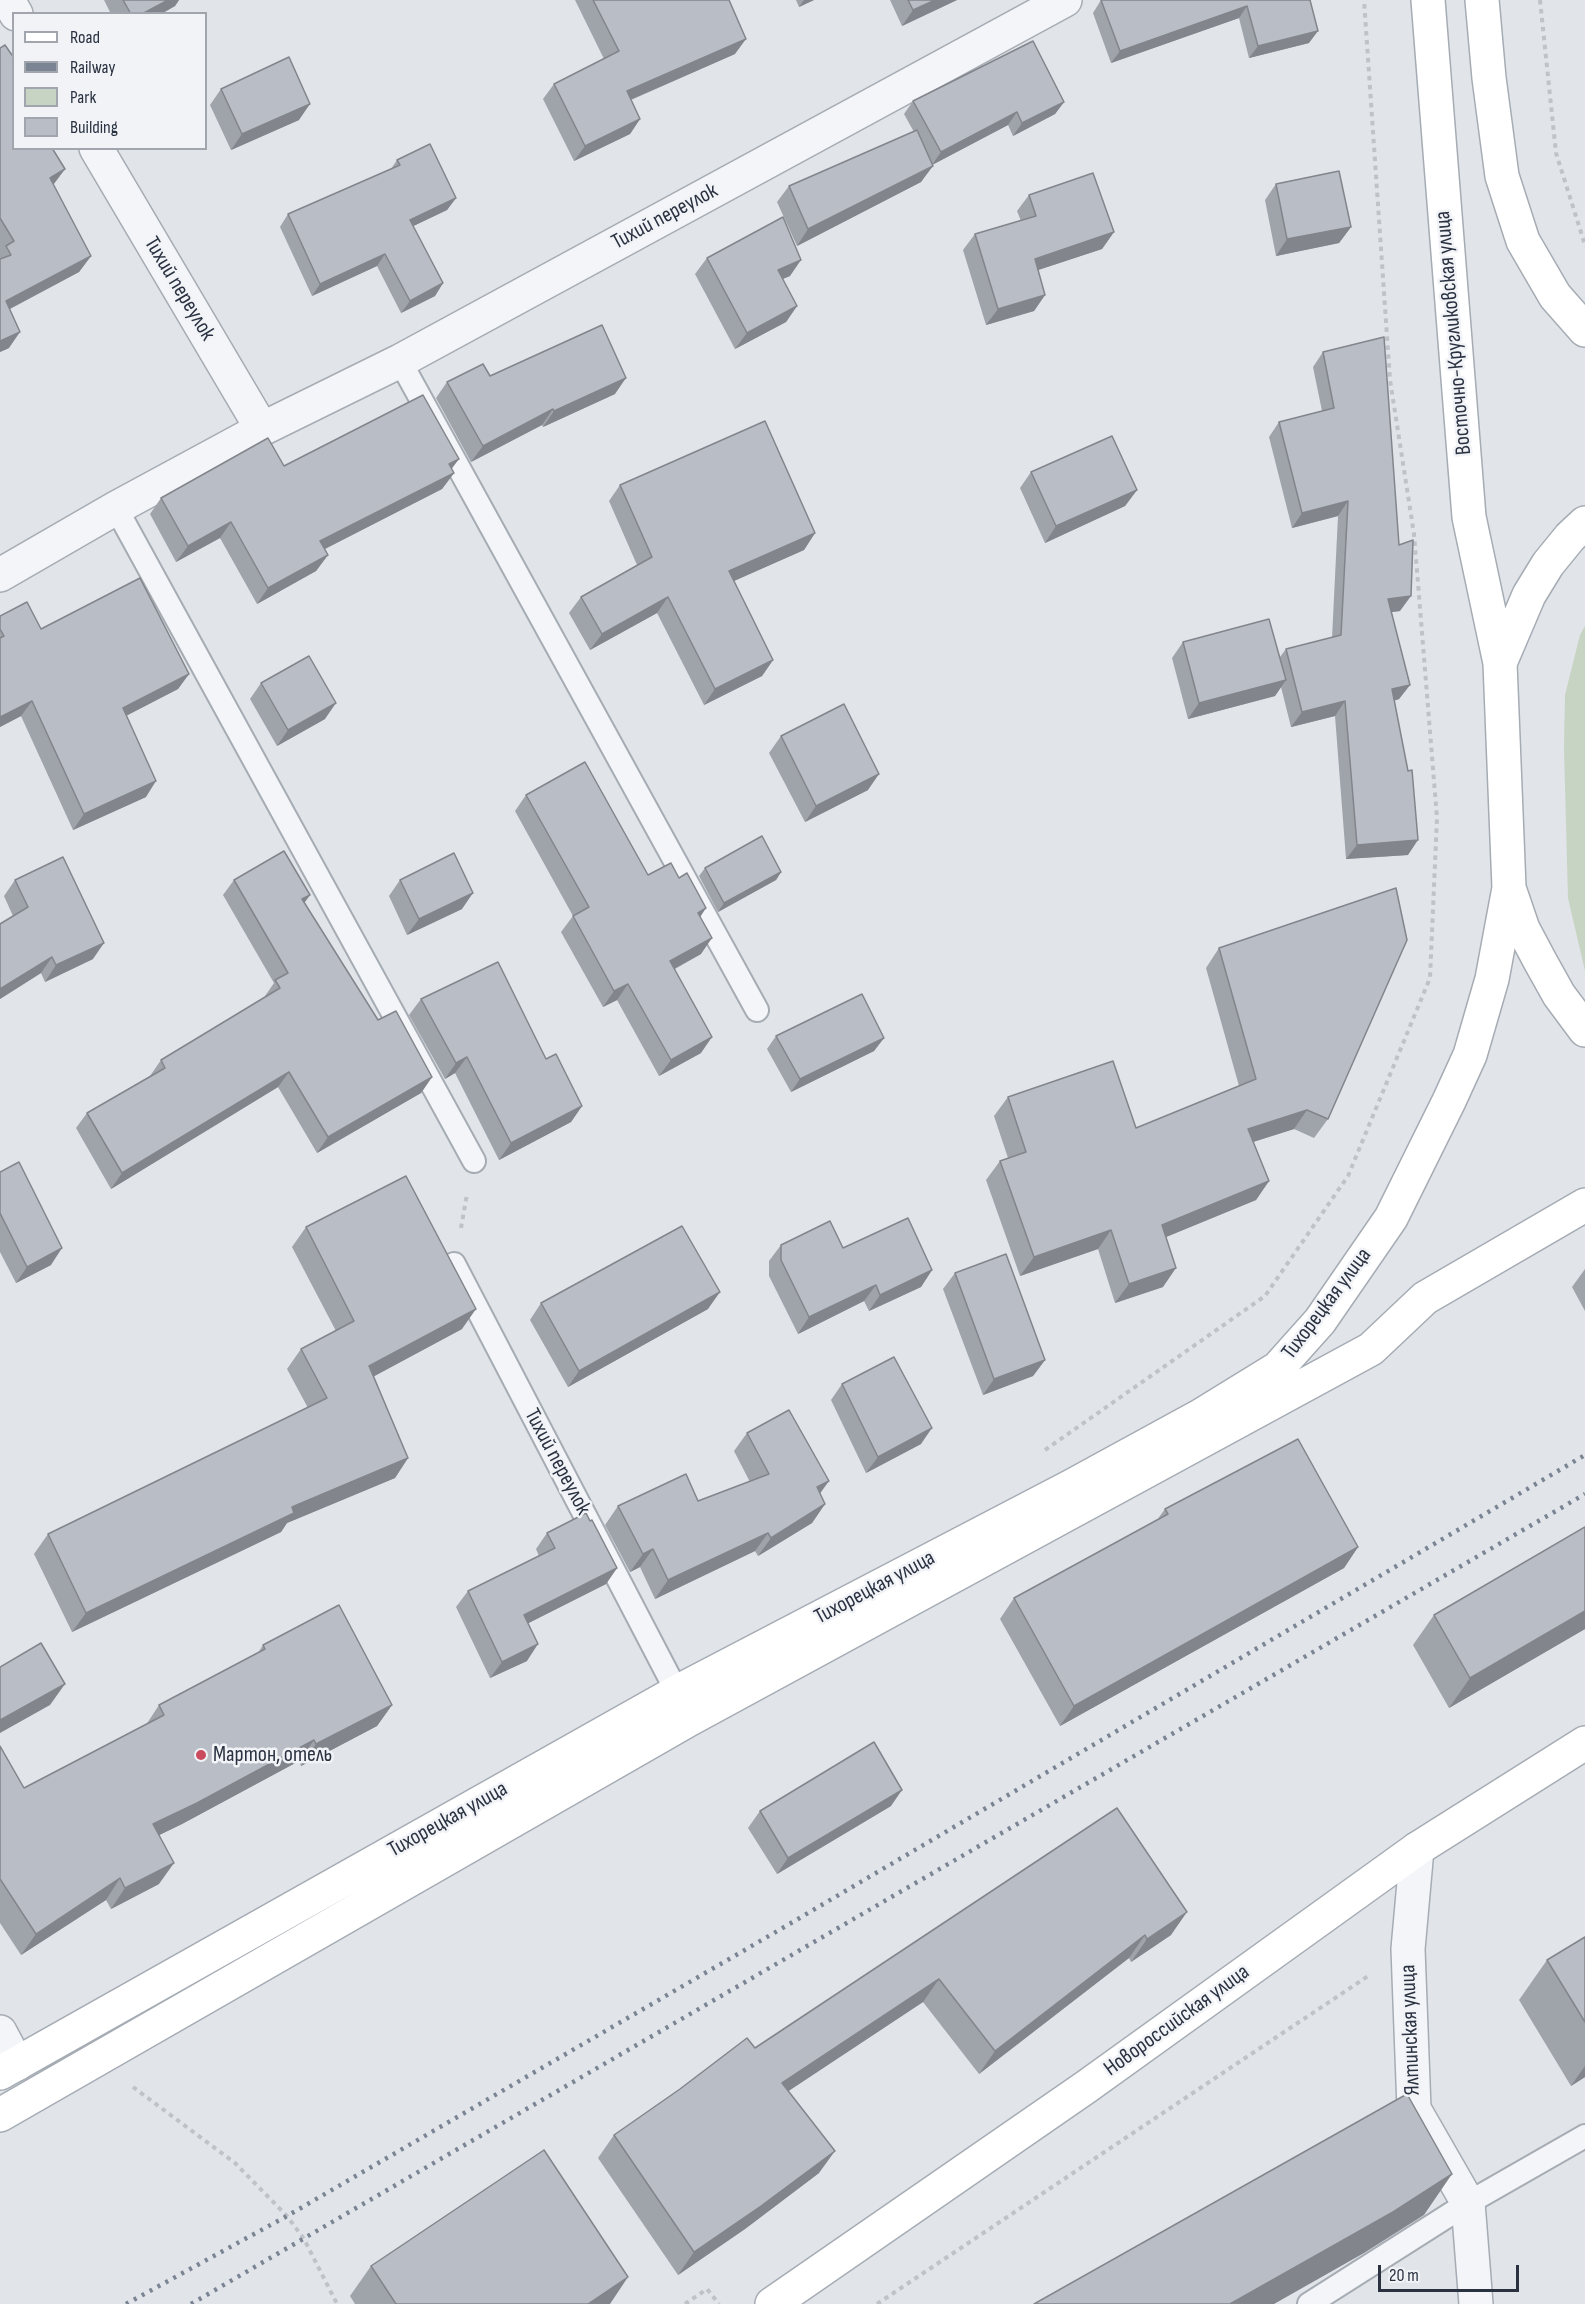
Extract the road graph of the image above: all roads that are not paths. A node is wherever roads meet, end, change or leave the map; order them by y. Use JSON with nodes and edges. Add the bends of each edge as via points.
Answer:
{"nodes":[{"id":1,"x":1065,"y":0,"type":"edge"},
{"id":2,"x":1428,"y":0,"type":"edge"},
{"id":3,"x":1482,"y":0,"type":"edge"},
{"id":4,"x":97,"y":150,"type":"edge"},
{"id":5,"x":1585,"y":330,"type":"edge"},
{"id":6,"x":400,"y":361,"type":"junction"},
{"id":7,"x":262,"y":429,"type":"junction"},
{"id":8,"x":116,"y":508,"type":"junction"},
{"id":9,"x":1585,"y":523,"type":"edge"},
{"id":10,"x":0,"y":575,"type":"edge"},
{"id":11,"x":1500,"y":663,"type":"junction"},
{"id":12,"x":1509,"y":888,"type":"junction"},
{"id":13,"x":757,"y":1010,"type":"dead end"},
{"id":14,"x":1585,"y":1030,"type":"edge"},
{"id":15,"x":474,"y":1161,"type":"road end"},
{"id":16,"x":1585,"y":1205,"type":"edge"},
{"id":17,"x":454,"y":1264,"type":"edge"},
{"id":18,"x":676,"y":1692,"type":"junction"},
{"id":19,"x":1585,"y":1743,"type":"edge"},
{"id":20,"x":1417,"y":1849,"type":"junction"},
{"id":21,"x":0,"y":2032,"type":"edge"},
{"id":22,"x":9,"y":2068,"type":"edge"},
{"id":23,"x":0,"y":2115,"type":"edge"},
{"id":24,"x":1585,"y":2136,"type":"edge"},
{"id":25,"x":1468,"y":2203,"type":"junction"},
{"id":26,"x":772,"y":2304,"type":"edge"},
{"id":27,"x":1310,"y":2304,"type":"edge"},
{"id":28,"x":1476,"y":2304,"type":"edge"}],
"edges":[{"from":1,"to":6,"type":"street","name":"Тихий переулок"},
{"from":2,"to":11,"type":"main road","name":"Восточно-Кругликовская улица","via":[[1469,518]]},
{"from":3,"to":5,"type":"main road","via":[[1502,176],[1523,241],[1555,296]]},
{"from":4,"to":7,"type":"street","name":"Тихий переулок"},
{"from":6,"to":7,"type":"street","name":"Тихий переулок"},
{"from":6,"to":13,"type":"lane"},
{"from":7,"to":8,"type":"street","name":"Тихий переулок"},
{"from":8,"to":10,"type":"street","name":"Тихий переулок"},
{"from":8,"to":15,"type":"lane"},
{"from":9,"to":11,"type":"main road","via":[[1548,564],[1529,595]]},
{"from":11,"to":12,"type":"main road","name":"Восточно-Кругликовская улица"},
{"from":12,"to":14,"type":"main road","via":[[1523,929],[1540,961]]},
{"from":12,"to":18,"type":"main road","name":"Тихорецкая улица","via":[[1492,979],[1470,1054],[1449,1101],[1391,1218],[1320,1321],[1278,1368],[1072,1486]]},
{"from":16,"to":23,"type":"main road","name":"Тихорецкая улица","via":[[1425,1298],[1371,1349],[690,1719]]},
{"from":17,"to":18,"type":"lane","name":"Тихий переулок"},
{"from":18,"to":22,"type":"main road","name":"Тихорецкая улица"},
{"from":19,"to":20,"type":"main road","name":"Новороссийская улица"},
{"from":20,"to":25,"type":"street","name":"Ялтинская улица","via":[[1408,1949],[1414,2109]]},
{"from":20,"to":26,"type":"main road","name":"Новороссийская улица","via":[[1076,2094]]},
{"from":21,"to":22,"type":"street"},
{"from":24,"to":25,"type":"lane"},
{"from":25,"to":27,"type":"lane"},
{"from":25,"to":28,"type":"street","name":"Ялтинская улица"}]}
